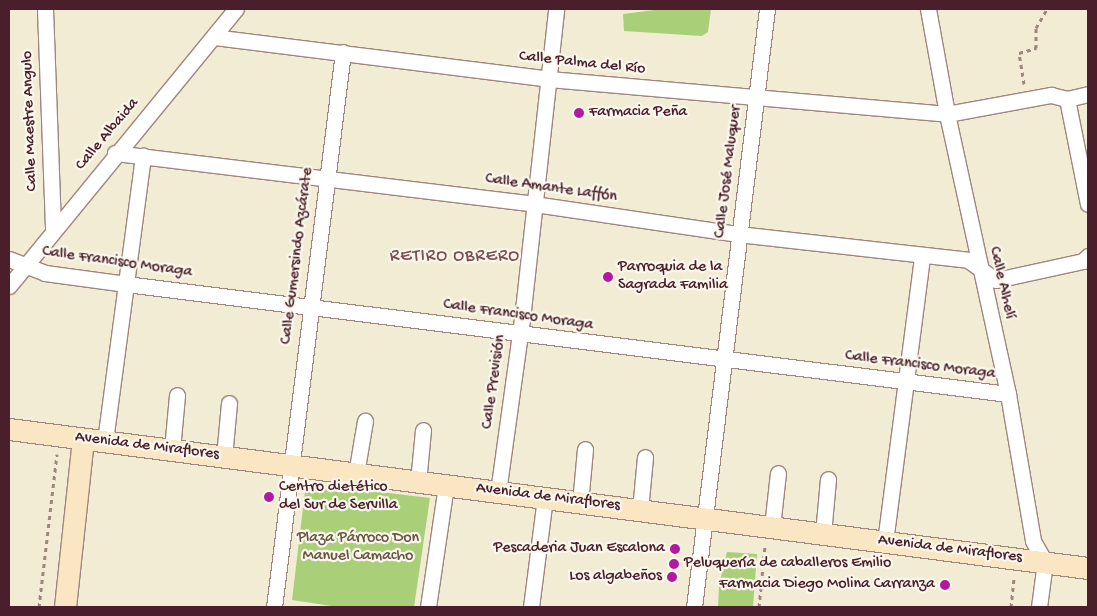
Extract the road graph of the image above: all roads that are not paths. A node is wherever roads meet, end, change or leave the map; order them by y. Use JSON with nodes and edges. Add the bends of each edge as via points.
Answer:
{"nodes":[{"id":1,"x":45,"y":9,"type":"edge"},
{"id":2,"x":236,"y":9,"type":"edge"},
{"id":3,"x":556,"y":9,"type":"edge"},
{"id":4,"x":767,"y":9,"type":"edge"},
{"id":5,"x":928,"y":9,"type":"edge"},
{"id":6,"x":214,"y":37,"type":"junction"},
{"id":7,"x":343,"y":52,"type":"junction"},
{"id":8,"x":549,"y":79,"type":"junction"},
{"id":9,"x":1088,"y":94,"type":"edge"},
{"id":10,"x":756,"y":98,"type":"junction"},
{"id":11,"x":1067,"y":99,"type":"junction"},
{"id":12,"x":947,"y":114,"type":"junction"},
{"id":13,"x":115,"y":153,"type":"junction"},
{"id":14,"x":143,"y":156,"type":"junction"},
{"id":15,"x":325,"y":178,"type":"junction"},
{"id":16,"x":534,"y":204,"type":"junction"},
{"id":17,"x":1088,"y":204,"type":"edge"},
{"id":18,"x":53,"y":231,"type":"junction"},
{"id":19,"x":738,"y":234,"type":"junction"},
{"id":20,"x":922,"y":256,"type":"junction"},
{"id":21,"x":1088,"y":256,"type":"edge"},
{"id":22,"x":9,"y":258,"type":"edge"},
{"id":23,"x":25,"y":265,"type":"junction"},
{"id":24,"x":979,"y":268,"type":"junction"},
{"id":25,"x":126,"y":284,"type":"junction"},
{"id":26,"x":9,"y":286,"type":"edge"},
{"id":27,"x":310,"y":305,"type":"junction"},
{"id":28,"x":520,"y":334,"type":"junction"},
{"id":29,"x":722,"y":360,"type":"junction"},
{"id":30,"x":906,"y":383,"type":"junction"},
{"id":31,"x":1008,"y":394,"type":"junction"},
{"id":32,"x":177,"y":395,"type":"dead end"},
{"id":33,"x":229,"y":403,"type":"dead end"},
{"id":34,"x":365,"y":421,"type":"dead end"},
{"id":35,"x":9,"y":429,"type":"edge"},
{"id":36,"x":423,"y":430,"type":"dead end"},
{"id":37,"x":83,"y":439,"type":"junction"},
{"id":38,"x":105,"y":441,"type":"junction"},
{"id":39,"x":585,"y":449,"type":"dead end"},
{"id":40,"x":172,"y":450,"type":"junction"},
{"id":41,"x":224,"y":457,"type":"junction"},
{"id":42,"x":645,"y":457,"type":"dead end"},
{"id":43,"x":290,"y":465,"type":"junction"},
{"id":44,"x":778,"y":473,"type":"dead end"},
{"id":45,"x":356,"y":474,"type":"junction"},
{"id":46,"x":828,"y":479,"type":"dead end"},
{"id":47,"x":418,"y":482,"type":"junction"},
{"id":48,"x":446,"y":485,"type":"junction"},
{"id":49,"x":498,"y":492,"type":"junction"},
{"id":50,"x":545,"y":498,"type":"junction"},
{"id":51,"x":580,"y":503,"type":"junction"},
{"id":52,"x":640,"y":510,"type":"junction"},
{"id":53,"x":702,"y":518,"type":"junction"},
{"id":54,"x":770,"y":527,"type":"junction"},
{"id":55,"x":823,"y":534,"type":"junction"},
{"id":56,"x":885,"y":542,"type":"junction"},
{"id":57,"x":1045,"y":562,"type":"junction"},
{"id":58,"x":1088,"y":568,"type":"edge"},
{"id":59,"x":65,"y":607,"type":"edge"},
{"id":60,"x":274,"y":607,"type":"edge"},
{"id":61,"x":428,"y":607,"type":"edge"},
{"id":62,"x":531,"y":607,"type":"edge"},
{"id":63,"x":694,"y":607,"type":"edge"},
{"id":64,"x":1040,"y":607,"type":"edge"}],
"edges":[{"from":1,"to":18,"type":"street","name":"Calle Maestre Angulo"},
{"from":2,"to":6,"type":"street","name":"Calle Albaida"},
{"from":3,"to":8,"type":"street","name":"Calle Previsión"},
{"from":4,"to":10,"type":"street","name":"Calle José Maluquer"},
{"from":5,"to":12,"type":"street","name":"Calle Alhelí"},
{"from":6,"to":7,"type":"street","name":"Calle Palma del Río"},
{"from":6,"to":13,"type":"street","name":"Calle Albaida"},
{"from":7,"to":8,"type":"street","name":"Calle Palma del Río"},
{"from":7,"to":15,"type":"street","name":"Calle Gumersindo Azcárate"},
{"from":8,"to":10,"type":"street","name":"Calle Palma del Río"},
{"from":8,"to":16,"type":"street","name":"Calle Previsión"},
{"from":9,"to":11,"type":"street"},
{"from":10,"to":12,"type":"street","name":"Calle Palma del Río"},
{"from":10,"to":19,"type":"street","name":"Calle José Maluquer"},
{"from":11,"to":12,"type":"street","name":"Calle Palma del Río","via":[[1051,94]]},
{"from":11,"to":17,"type":"street"},
{"from":12,"to":24,"type":"street","name":"Calle Alhelí"},
{"from":13,"to":14,"type":"street","name":"Calle Amante Laffón"},
{"from":13,"to":18,"type":"street","name":"Calle Albaida"},
{"from":14,"to":15,"type":"street","name":"Calle Amante Laffón"},
{"from":14,"to":25,"type":"street"},
{"from":15,"to":16,"type":"street","name":"Calle Amante Laffón"},
{"from":15,"to":27,"type":"street","name":"Calle Gumersindo Azcárate"},
{"from":16,"to":19,"type":"street","name":"Calle Amante Laffón"},
{"from":16,"to":28,"type":"street","name":"Calle Previsión"},
{"from":18,"to":23,"type":"street","name":"Calle Albaida"},
{"from":19,"to":20,"type":"street","name":"Calle Amante Laffón"},
{"from":19,"to":29,"type":"street","name":"Calle José Maluquer"},
{"from":20,"to":24,"type":"street","name":"Calle Amante Laffón","via":[[968,260]]},
{"from":20,"to":30,"type":"street"},
{"from":21,"to":24,"type":"street","name":"Calle Amante Laffón","via":[[1083,261],[996,280]]},
{"from":22,"to":23,"type":"street","name":"Calle Francisco Moraga"},
{"from":23,"to":25,"type":"street","name":"Calle Francisco Moraga","via":[[45,273]]},
{"from":23,"to":26,"type":"street","name":"Calle Albaida"},
{"from":24,"to":31,"type":"street","name":"Calle Alhelí"},
{"from":25,"to":27,"type":"street","name":"Calle Francisco Moraga"},
{"from":25,"to":38,"type":"street"},
{"from":27,"to":28,"type":"street","name":"Calle Francisco Moraga"},
{"from":27,"to":43,"type":"street","name":"Calle Gumersindo Azcárate"},
{"from":28,"to":29,"type":"street","name":"Calle Francisco Moraga"},
{"from":28,"to":49,"type":"street","name":"Calle Previsión"},
{"from":29,"to":30,"type":"street","name":"Calle Francisco Moraga"},
{"from":29,"to":53,"type":"street","name":"Calle José Maluquer"},
{"from":30,"to":31,"type":"street","name":"Calle Francisco Moraga"},
{"from":30,"to":56,"type":"street"},
{"from":31,"to":57,"type":"street","name":"Calle Alhelí","via":[[1033,541]]},
{"from":32,"to":40,"type":"street"},
{"from":33,"to":41,"type":"street"},
{"from":34,"to":45,"type":"street"},
{"from":35,"to":37,"type":"street","name":"Avenida de Miraflores"},
{"from":36,"to":47,"type":"street"},
{"from":37,"to":38,"type":"street","name":"Avenida de Miraflores"},
{"from":37,"to":59,"type":"street"},
{"from":38,"to":40,"type":"street","name":"Avenida de Miraflores"},
{"from":39,"to":51,"type":"street"},
{"from":40,"to":41,"type":"street","name":"Avenida de Miraflores"},
{"from":41,"to":43,"type":"street","name":"Avenida de Miraflores"},
{"from":42,"to":52,"type":"street"},
{"from":43,"to":45,"type":"street","name":"Avenida de Miraflores"},
{"from":43,"to":60,"type":"street","name":"Calle Gumersindo Azcárate"},
{"from":44,"to":54,"type":"street"},
{"from":45,"to":47,"type":"street","name":"Avenida de Miraflores"},
{"from":46,"to":55,"type":"street"},
{"from":47,"to":48,"type":"street","name":"Avenida de Miraflores"},
{"from":48,"to":49,"type":"street","name":"Avenida de Miraflores"},
{"from":48,"to":61,"type":"street"},
{"from":49,"to":50,"type":"street","name":"Avenida de Miraflores"},
{"from":50,"to":51,"type":"street","name":"Avenida de Miraflores"},
{"from":50,"to":62,"type":"street"},
{"from":51,"to":52,"type":"street","name":"Avenida de Miraflores"},
{"from":52,"to":53,"type":"street","name":"Avenida de Miraflores"},
{"from":53,"to":54,"type":"street","name":"Avenida de Miraflores"},
{"from":53,"to":63,"type":"street","name":"Calle José Maluquer"},
{"from":54,"to":55,"type":"street","name":"Avenida de Miraflores"},
{"from":55,"to":56,"type":"street","name":"Avenida de Miraflores"},
{"from":56,"to":57,"type":"street","name":"Avenida de Miraflores"},
{"from":57,"to":58,"type":"street","name":"Avenida de Miraflores"},
{"from":57,"to":64,"type":"street"}]}
